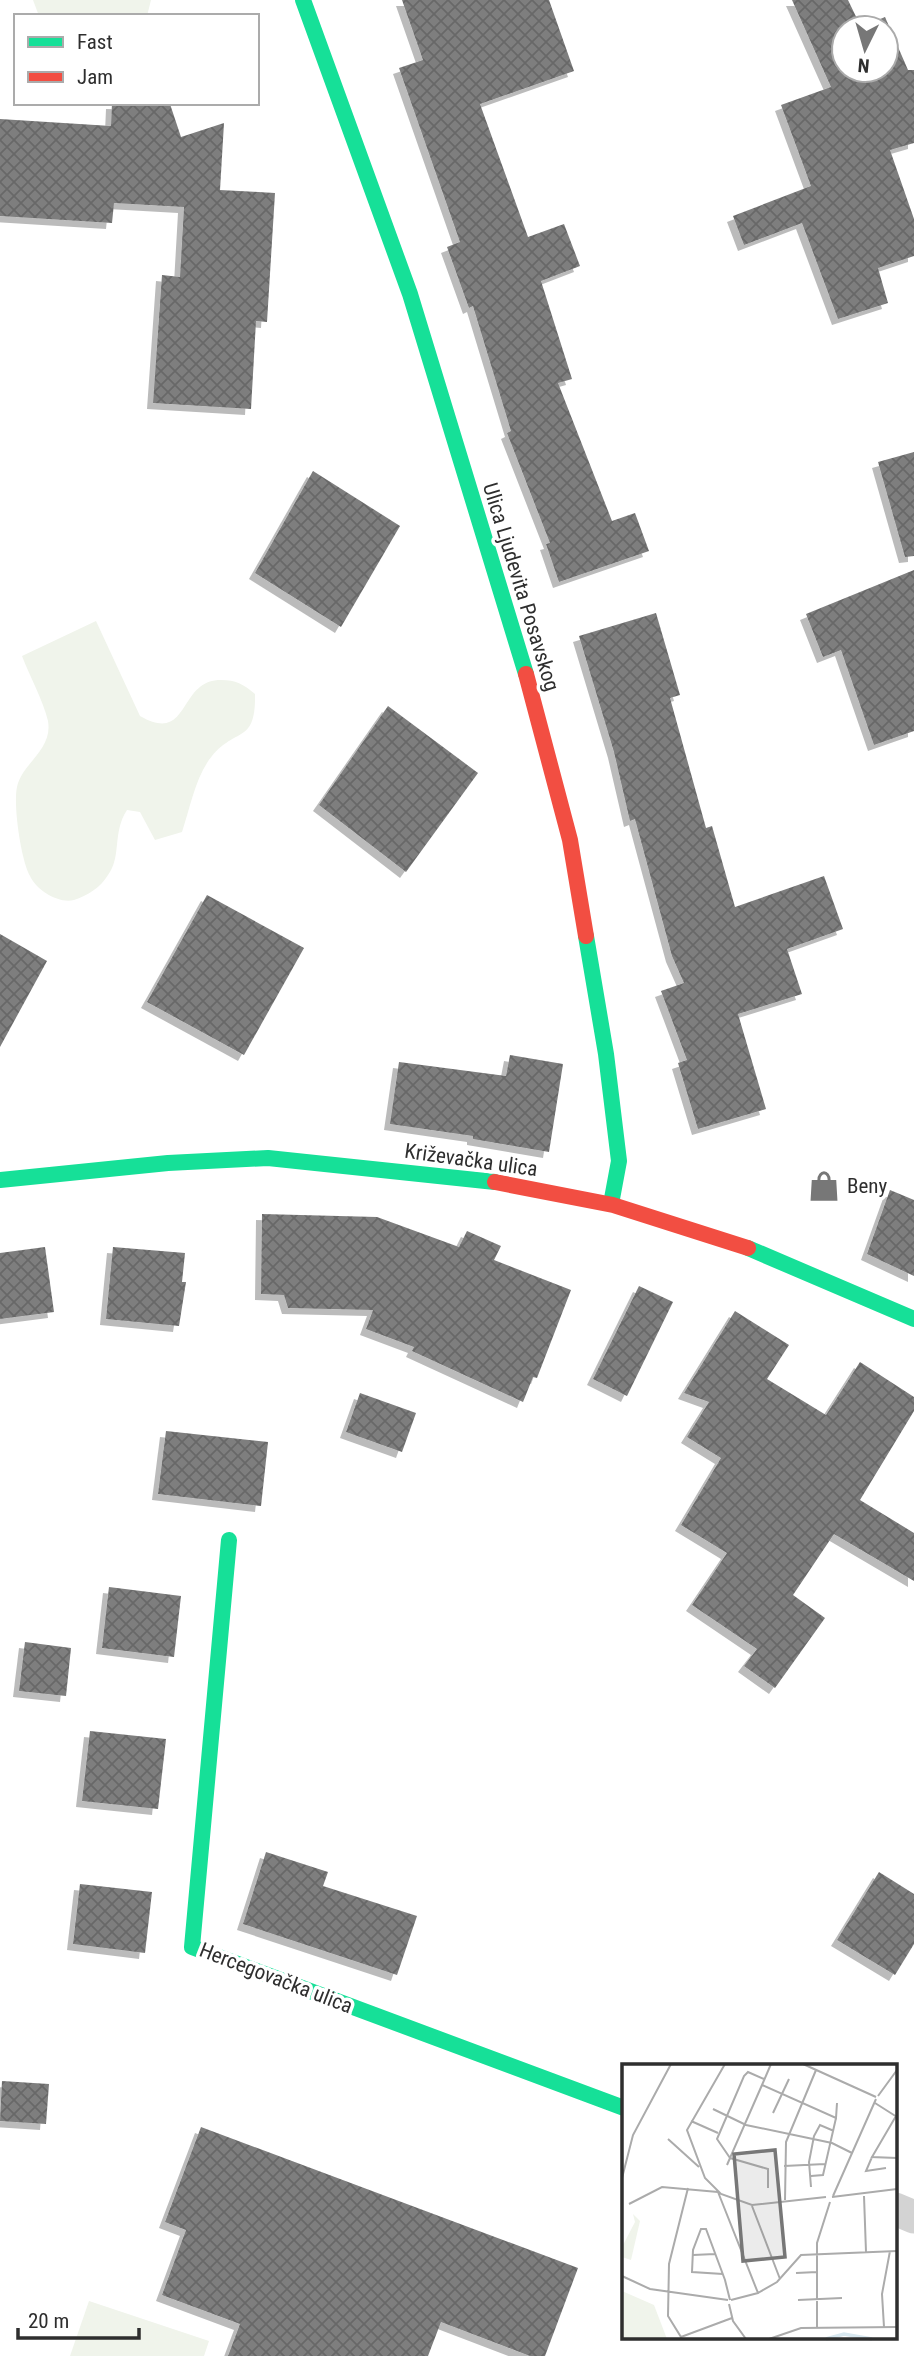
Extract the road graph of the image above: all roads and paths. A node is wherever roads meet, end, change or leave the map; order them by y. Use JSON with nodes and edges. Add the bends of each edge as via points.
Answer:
{"nodes":[{"id":1,"x":303,"y":0,"type":"edge"},
{"id":2,"x":0,"y":1180,"type":"edge"},
{"id":3,"x":611,"y":1204,"type":"junction"},
{"id":4,"x":914,"y":1319,"type":"edge"},
{"id":5,"x":229,"y":1540,"type":"dead end"},
{"id":6,"x":622,"y":2107,"type":"edge"},
{"id":7,"x":897,"y":2210,"type":"edge"},
{"id":8,"x":914,"y":2217,"type":"edge"}],
"edges":[{"from":1,"to":3,"type":"street","name":"Ulica Ljudevita Posavskog","via":[[410,294],[534,699],[570,840],[606,1054],[619,1161]]},
{"from":2,"to":3,"type":"street","name":"Križevačka ulica","via":[[270,1158],[420,1173]]},
{"from":3,"to":4,"type":"street","name":"Križevačka ulica","via":[[703,1232],[843,1284]]},
{"from":5,"to":6,"type":"street","name":"Hercegovačka ulica","via":[[192,1947]]},
{"from":7,"to":8,"type":"street"}]}
